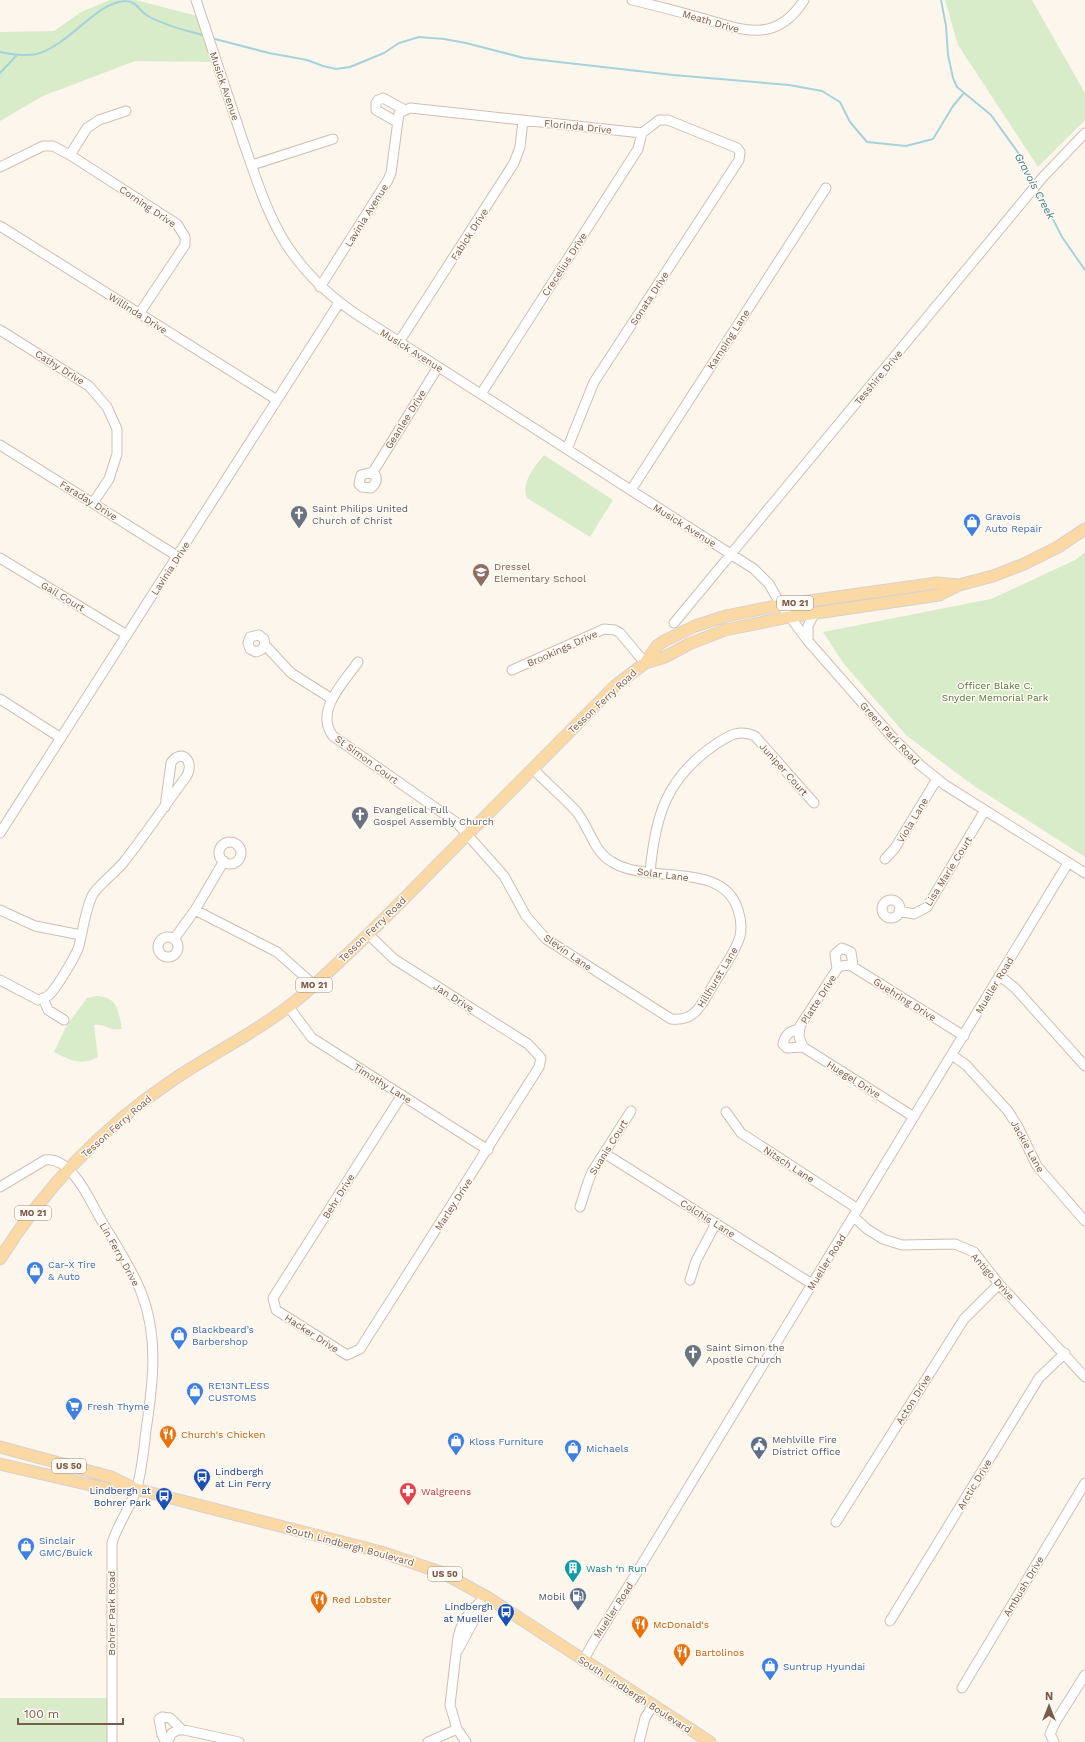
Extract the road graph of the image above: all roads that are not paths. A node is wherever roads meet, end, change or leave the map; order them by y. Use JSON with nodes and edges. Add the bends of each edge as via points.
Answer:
{"nodes":[{"id":1,"x":196,"y":0,"type":"edge"},
{"id":2,"x":632,"y":0,"type":"edge"},
{"id":3,"x":804,"y":0,"type":"edge"},
{"id":4,"x":665,"y":4,"type":"edge"},
{"id":5,"x":126,"y":111,"type":"dead end"},
{"id":6,"x":400,"y":115,"type":"joint"},
{"id":7,"x":523,"y":120,"type":"junction"},
{"id":8,"x":642,"y":133,"type":"junction"},
{"id":9,"x":1085,"y":133,"type":"edge"},
{"id":10,"x":334,"y":139,"type":"dead end"},
{"id":11,"x":70,"y":156,"type":"junction"},
{"id":12,"x":252,"y":165,"type":"junction"},
{"id":13,"x":0,"y":167,"type":"edge"},
{"id":14,"x":826,"y":188,"type":"dead end"},
{"id":15,"x":0,"y":226,"type":"edge"},
{"id":16,"x":320,"y":287,"type":"junction"},
{"id":17,"x":339,"y":303,"type":"junction"},
{"id":18,"x":139,"y":314,"type":"junction"},
{"id":19,"x":0,"y":330,"type":"edge"},
{"id":20,"x":400,"y":342,"type":"junction"},
{"id":21,"x":438,"y":367,"type":"junction"},
{"id":22,"x":481,"y":394,"type":"junction"},
{"id":23,"x":277,"y":400,"type":"junction"},
{"id":24,"x":0,"y":445,"type":"edge"},
{"id":25,"x":567,"y":449,"type":"junction"},
{"id":26,"x":373,"y":472,"type":"dead end"},
{"id":27,"x":630,"y":490,"type":"junction"},
{"id":28,"x":93,"y":503,"type":"junction"},
{"id":29,"x":1085,"y":529,"type":"edge"},
{"id":30,"x":732,"y":554,"type":"junction"},
{"id":31,"x":177,"y":556,"type":"junction"},
{"id":32,"x":0,"y":558,"type":"edge"},
{"id":33,"x":959,"y":585,"type":"junction"},
{"id":34,"x":781,"y":605,"type":"junction"},
{"id":35,"x":814,"y":614,"type":"junction"},
{"id":36,"x":789,"y":618,"type":"junction"},
{"id":37,"x":674,"y":623,"type":"dead end"},
{"id":38,"x":126,"y":636,"type":"junction"},
{"id":39,"x":808,"y":641,"type":"junction"},
{"id":40,"x":265,"y":645,"type":"dead end"},
{"id":41,"x":358,"y":662,"type":"dead end"},
{"id":42,"x":645,"y":663,"type":"junction"},
{"id":43,"x":512,"y":670,"type":"dead end"},
{"id":44,"x":0,"y":699,"type":"edge"},
{"id":45,"x":332,"y":699,"type":"junction"},
{"id":46,"x":61,"y":738,"type":"junction"},
{"id":47,"x":533,"y":769,"type":"junction"},
{"id":48,"x":937,"y":779,"type":"junction"},
{"id":49,"x":814,"y":803,"type":"dead end"},
{"id":50,"x":165,"y":807,"type":"junction"},
{"id":51,"x":985,"y":810,"type":"junction"},
{"id":52,"x":0,"y":833,"type":"edge"},
{"id":53,"x":467,"y":834,"type":"junction"},
{"id":54,"x":885,"y":859,"type":"dead end"},
{"id":55,"x":224,"y":861,"type":"dead end"},
{"id":56,"x":1068,"y":863,"type":"junction"},
{"id":57,"x":650,"y":873,"type":"junction"},
{"id":58,"x":1085,"y":874,"type":"edge"},
{"id":59,"x":736,"y":902,"type":"joint"},
{"id":60,"x":0,"y":910,"type":"edge"},
{"id":61,"x":195,"y":910,"type":"junction"},
{"id":62,"x":899,"y":911,"type":"dead end"},
{"id":63,"x":368,"y":934,"type":"junction"},
{"id":64,"x":81,"y":935,"type":"junction"},
{"id":65,"x":174,"y":939,"type":"dead end"},
{"id":66,"x":849,"y":965,"type":"junction"},
{"id":67,"x":837,"y":969,"type":"junction"},
{"id":68,"x":1000,"y":976,"type":"junction"},
{"id":69,"x":0,"y":980,"type":"edge"},
{"id":70,"x":314,"y":985,"type":"junction"},
{"id":71,"x":43,"y":998,"type":"junction"},
{"id":72,"x":288,"y":1006,"type":"junction"},
{"id":73,"x":64,"y":1020,"type":"dead end"},
{"id":74,"x":681,"y":1020,"type":"joint"},
{"id":75,"x":799,"y":1033,"type":"junction"},
{"id":76,"x":964,"y":1036,"type":"junction"},
{"id":77,"x":803,"y":1047,"type":"junction"},
{"id":78,"x":952,"y":1055,"type":"junction"},
{"id":79,"x":541,"y":1058,"type":"joint"},
{"id":80,"x":1085,"y":1066,"type":"edge"},
{"id":81,"x":402,"y":1095,"type":"junction"},
{"id":82,"x":631,"y":1111,"type":"dead end"},
{"id":83,"x":726,"y":1112,"type":"dead end"},
{"id":84,"x":914,"y":1117,"type":"junction"},
{"id":85,"x":488,"y":1150,"type":"junction"},
{"id":86,"x":604,"y":1153,"type":"junction"},
{"id":87,"x":69,"y":1169,"type":"junction"},
{"id":88,"x":0,"y":1188,"type":"edge"},
{"id":89,"x":580,"y":1208,"type":"dead end"},
{"id":90,"x":856,"y":1213,"type":"junction"},
{"id":91,"x":1085,"y":1221,"type":"edge"},
{"id":92,"x":716,"y":1223,"type":"junction"},
{"id":93,"x":0,"y":1259,"type":"edge"},
{"id":94,"x":690,"y":1280,"type":"dead end"},
{"id":95,"x":812,"y":1284,"type":"junction"},
{"id":96,"x":999,"y":1284,"type":"junction"},
{"id":97,"x":273,"y":1298,"type":"joint"},
{"id":98,"x":360,"y":1349,"type":"joint"},
{"id":99,"x":1065,"y":1353,"type":"junction"},
{"id":100,"x":1085,"y":1377,"type":"edge"},
{"id":101,"x":0,"y":1447,"type":"edge"},
{"id":102,"x":0,"y":1464,"type":"edge"},
{"id":103,"x":1085,"y":1483,"type":"edge"},
{"id":104,"x":136,"y":1489,"type":"junction"},
{"id":105,"x":836,"y":1522,"type":"dead end"},
{"id":106,"x":487,"y":1597,"type":"junction"},
{"id":107,"x":890,"y":1621,"type":"dead end"},
{"id":108,"x":584,"y":1661,"type":"junction"},
{"id":109,"x":1085,"y":1675,"type":"edge"},
{"id":110,"x":962,"y":1688,"type":"dead end"},
{"id":111,"x":653,"y":1705,"type":"junction"},
{"id":112,"x":457,"y":1729,"type":"junction"},
{"id":113,"x":182,"y":1730,"type":"junction"},
{"id":114,"x":112,"y":1742,"type":"edge"},
{"id":115,"x":166,"y":1742,"type":"edge"},
{"id":116,"x":239,"y":1742,"type":"edge"},
{"id":117,"x":428,"y":1742,"type":"edge"},
{"id":118,"x":466,"y":1742,"type":"edge"},
{"id":119,"x":639,"y":1742,"type":"edge"},
{"id":120,"x":710,"y":1742,"type":"edge"},
{"id":121,"x":1054,"y":1742,"type":"edge"}],
"edges":[{"from":1,"to":12,"type":"street","name":"Musick Avenue"},
{"from":2,"to":4,"type":"street","name":"Meath Drive"},
{"from":3,"to":4,"type":"street","name":"Meath Drive","via":[[796,14],[784,22],[772,28],[746,31]]},
{"from":5,"to":11,"type":"street","via":[[99,120],[87,128]]},
{"from":6,"to":7,"type":"street","name":"Florinda Drive","via":[[410,108]]},
{"from":6,"to":16,"type":"street","name":"Lavinia Avenue","via":[[388,180]]},
{"from":7,"to":8,"type":"street","name":"Florinda Drive"},
{"from":7,"to":20,"type":"street","name":"Fabick Drive","via":[[520,147],[514,163]]},
{"from":8,"to":22,"type":"street","name":"Crecelius Drive","via":[[638,149]]},
{"from":8,"to":25,"type":"street","name":"Sonata Drive","via":[[659,120],[668,120],[737,148],[740,152],[739,160],[594,382]]},
{"from":9,"to":30,"type":"street","name":"Tesshire Drive","via":[[1043,177]]},
{"from":10,"to":12,"type":"street"},
{"from":11,"to":13,"type":"street","name":"Corning Drive","via":[[53,146],[43,146]]},
{"from":11,"to":18,"type":"street","name":"Corning Drive","via":[[177,224],[185,237],[185,245]]},
{"from":12,"to":16,"type":"street","name":"Musick Avenue","via":[[280,234]]},
{"from":14,"to":27,"type":"street","name":"Kamping Lane"},
{"from":15,"to":18,"type":"street","name":"Willinda Drive"},
{"from":16,"to":17,"type":"street","name":"Musick Avenue"},
{"from":17,"to":20,"type":"street","name":"Musick Avenue"},
{"from":17,"to":23,"type":"street","name":"Lavinia Drive"},
{"from":18,"to":23,"type":"street","name":"Willinda Drive"},
{"from":19,"to":28,"type":"street","name":"Cathy Drive","via":[[90,386],[107,407],[117,429],[117,454],[110,479]]},
{"from":20,"to":21,"type":"street","name":"Musick Avenue"},
{"from":21,"to":22,"type":"street","name":"Musick Avenue"},
{"from":21,"to":26,"type":"street","name":"Geanlee Drive"},
{"from":22,"to":25,"type":"street","name":"Musick Avenue"},
{"from":23,"to":31,"type":"street","name":"Lavinia Drive"},
{"from":24,"to":28,"type":"street","name":"Faraday Drive"},
{"from":25,"to":27,"type":"street","name":"Musick Avenue"},
{"from":27,"to":30,"type":"street","name":"Musick Avenue"},
{"from":28,"to":31,"type":"street","name":"Faraday Drive"},
{"from":29,"to":33,"type":"main road","name":"Tesson Ferry Road","number":"MO 21","via":[[1058,547],[1024,564]]},
{"from":30,"to":34,"type":"street","name":"Green Park Road","via":[[765,579]]},
{"from":30,"to":37,"type":"street","name":"Tesshire Drive"},
{"from":31,"to":38,"type":"street","name":"Lavinia Drive"},
{"from":32,"to":38,"type":"street","name":"Gail Court"},
{"from":33,"to":34,"type":"main road","name":"Tesson Ferry Road","number":"MO 21","via":[[937,583]]},
{"from":33,"to":35,"type":"main road","name":"Tesson Ferry Road","number":"MO 21","via":[[939,595]]},
{"from":34,"to":36,"type":"street","name":"Green Park Road"},
{"from":34,"to":42,"type":"main road","name":"Tesson Ferry Road","number":"MO 21","via":[[726,616],[695,626],[657,646]]},
{"from":35,"to":36,"type":"main road","name":"Tesson Ferry Road","number":"MO 21"},
{"from":35,"to":39,"type":"street","via":[[808,626]]},
{"from":36,"to":39,"type":"street","name":"Green Park Road"},
{"from":36,"to":42,"type":"main road","name":"Tesson Ferry Road","number":"MO 21","via":[[725,630],[689,644],[666,657]]},
{"from":38,"to":46,"type":"street","name":"Lavinia Drive"},
{"from":39,"to":48,"type":"street","name":"Green Park Road","via":[[898,744]]},
{"from":40,"to":45,"type":"street","via":[[291,673]]},
{"from":41,"to":45,"type":"street","name":"St Simon Court"},
{"from":42,"to":43,"type":"street","name":"Brookings Drive","via":[[620,633],[615,630],[604,630]]},
{"from":42,"to":47,"type":"main road","name":"Tesson Ferry Road","number":"MO 21","via":[[615,686]]},
{"from":44,"to":46,"type":"street"},
{"from":45,"to":53,"type":"street","name":"St Simon Court","via":[[326,723],[333,736],[457,822]]},
{"from":46,"to":52,"type":"street","name":"Lavinia Drive"},
{"from":47,"to":53,"type":"main road","name":"Tesson Ferry Road","number":"MO 21"},
{"from":47,"to":57,"type":"street","name":"Solar Lane","via":[[576,812],[605,857],[626,868]]},
{"from":48,"to":51,"type":"street","name":"Green Park Road"},
{"from":48,"to":54,"type":"street","name":"Viola Lane","via":[[895,848]]},
{"from":49,"to":57,"type":"street","name":"Juniper Court","via":[[755,736],[746,732],[725,738],[687,767],[664,803],[653,843]]},
{"from":50,"to":50,"type":"street","via":[[171,763],[174,758],[184,757],[190,764],[189,772]]},
{"from":50,"to":64,"type":"street","via":[[122,864],[92,895]]},
{"from":51,"to":56,"type":"street","name":"Green Park Road"},
{"from":51,"to":62,"type":"street","name":"Lisa Marie Court","via":[[927,907],[914,914]]},
{"from":53,"to":63,"type":"main road","name":"Tesson Ferry Road","number":"MO 21"},
{"from":53,"to":74,"type":"street","name":"Slevin Lane","via":[[504,876],[526,916],[546,939],[671,1018]]},
{"from":55,"to":61,"type":"street"},
{"from":56,"to":58,"type":"street","name":"Green Park Road"},
{"from":56,"to":68,"type":"street","name":"Mueller Road"},
{"from":57,"to":59,"type":"street","name":"Solar Lane","via":[[714,882],[728,891]]},
{"from":59,"to":74,"type":"street","name":"Hillhurst Lane","via":[[742,923],[737,944],[697,1011]]},
{"from":60,"to":64,"type":"street","via":[[35,926]]},
{"from":61,"to":65,"type":"street"},
{"from":61,"to":70,"type":"street","via":[[277,952]]},
{"from":63,"to":70,"type":"main road","name":"Tesson Ferry Road","number":"MO 21"},
{"from":63,"to":79,"type":"street","name":"Jan Drive","via":[[394,959],[528,1044]]},
{"from":64,"to":71,"type":"street","via":[[78,948],[50,994]]},
{"from":66,"to":67,"type":"street","name":"Platte Drive"},
{"from":66,"to":67,"type":"street","name":"Platte Drive","via":[[851,952],[842,948],[835,954]]},
{"from":66,"to":76,"type":"street","name":"Guehring Drive"},
{"from":67,"to":75,"type":"street","name":"Platte Drive"},
{"from":68,"to":76,"type":"street","name":"Mueller Road"},
{"from":68,"to":80,"type":"street","via":[[1015,988]]},
{"from":69,"to":71,"type":"street","via":[[32,998]]},
{"from":70,"to":72,"type":"main road","name":"Tesson Ferry Road","number":"MO 21"},
{"from":71,"to":73,"type":"street","via":[[48,1010]]},
{"from":72,"to":81,"type":"street","name":"Timothy Lane","via":[[312,1038]]},
{"from":72,"to":87,"type":"main road","name":"Tesson Ferry Road","number":"MO 21","via":[[143,1101],[108,1130]]},
{"from":75,"to":77,"type":"street"},
{"from":75,"to":77,"type":"street","name":"Platte Drive","via":[[788,1033],[783,1044],[787,1048]]},
{"from":76,"to":78,"type":"street","name":"Mueller Road"},
{"from":77,"to":84,"type":"street","name":"Huegel Drive"},
{"from":78,"to":84,"type":"street","name":"Mueller Road"},
{"from":78,"to":91,"type":"street","name":"Jackie Lane","via":[[966,1066],[1008,1111],[1038,1166]]},
{"from":79,"to":85,"type":"street","name":"Marley Drive","via":[[539,1067]]},
{"from":81,"to":85,"type":"street","name":"Timothy Lane"},
{"from":81,"to":97,"type":"street","name":"Behr Drive"},
{"from":82,"to":86,"type":"street","name":"Suanis Court"},
{"from":83,"to":90,"type":"street","name":"Nitsch Lane","via":[[742,1133]]},
{"from":84,"to":90,"type":"street","name":"Mueller Road"},
{"from":85,"to":98,"type":"street","name":"Marley Drive"},
{"from":86,"to":89,"type":"street","name":"Suanis Court","via":[[588,1182]]},
{"from":86,"to":92,"type":"street","name":"Colchis Lane"},
{"from":87,"to":88,"type":"street","via":[[59,1161],[45,1160]]},
{"from":87,"to":93,"type":"main road","name":"Tesson Ferry Road","number":"MO 21","via":[[28,1218]]},
{"from":87,"to":104,"type":"street","name":"Lin Ferry Drive","via":[[92,1202],[132,1272],[148,1314],[153,1339],[153,1367],[141,1470]]},
{"from":90,"to":95,"type":"street","name":"Mueller Road"},
{"from":90,"to":96,"type":"street","name":"Antigo Drive","via":[[867,1229],[884,1239],[902,1245],[955,1244],[974,1252]]},
{"from":92,"to":94,"type":"street","via":[[696,1261]]},
{"from":92,"to":95,"type":"street","name":"Colchis Lane"},
{"from":95,"to":108,"type":"street","name":"Mueller Road","via":[[593,1642]]},
{"from":96,"to":99,"type":"street","name":"Antigo Drive"},
{"from":96,"to":105,"type":"street","name":"Acton Drive","via":[[964,1318]]},
{"from":97,"to":98,"type":"street","name":"Hacker Drive","via":[[276,1310],[347,1355]]},
{"from":99,"to":100,"type":"street","name":"Antigo Drive"},
{"from":99,"to":107,"type":"street","name":"Arctic Drive","via":[[1039,1378]]},
{"from":101,"to":104,"type":"main road","name":"South Lindbergh Boulevard","number":"US 50","via":[[111,1477]]},
{"from":102,"to":104,"type":"main road","name":"South Lindbergh Boulevard","number":"US 50","via":[[108,1489]]},
{"from":103,"to":110,"type":"street","name":"Ambush Drive"},
{"from":104,"to":106,"type":"main road","name":"South Lindbergh Boulevard","number":"US 50","via":[[403,1559],[443,1573]]},
{"from":104,"to":114,"type":"street","name":"Bohrer Park Road","via":[[112,1543]]},
{"from":106,"to":108,"type":"main road","name":"South Lindbergh Boulevard","number":"US 50"},
{"from":106,"to":112,"type":"street","via":[[470,1611],[460,1630],[450,1705]]},
{"from":108,"to":111,"type":"main road","name":"South Lindbergh Boulevard","number":"US 50"},
{"from":109,"to":121,"type":"street","via":[[1056,1721],[1050,1734]]},
{"from":111,"to":119,"type":"street"},
{"from":111,"to":120,"type":"main road","name":"South Lindbergh Boulevard","number":"US 50"},
{"from":112,"to":117,"type":"street"},
{"from":112,"to":118,"type":"street"},
{"from":113,"to":115,"type":"street","via":[[172,1733]]},
{"from":113,"to":115,"type":"street","via":[[170,1718],[162,1717],[159,1720]]},
{"from":113,"to":116,"type":"street"}]}
